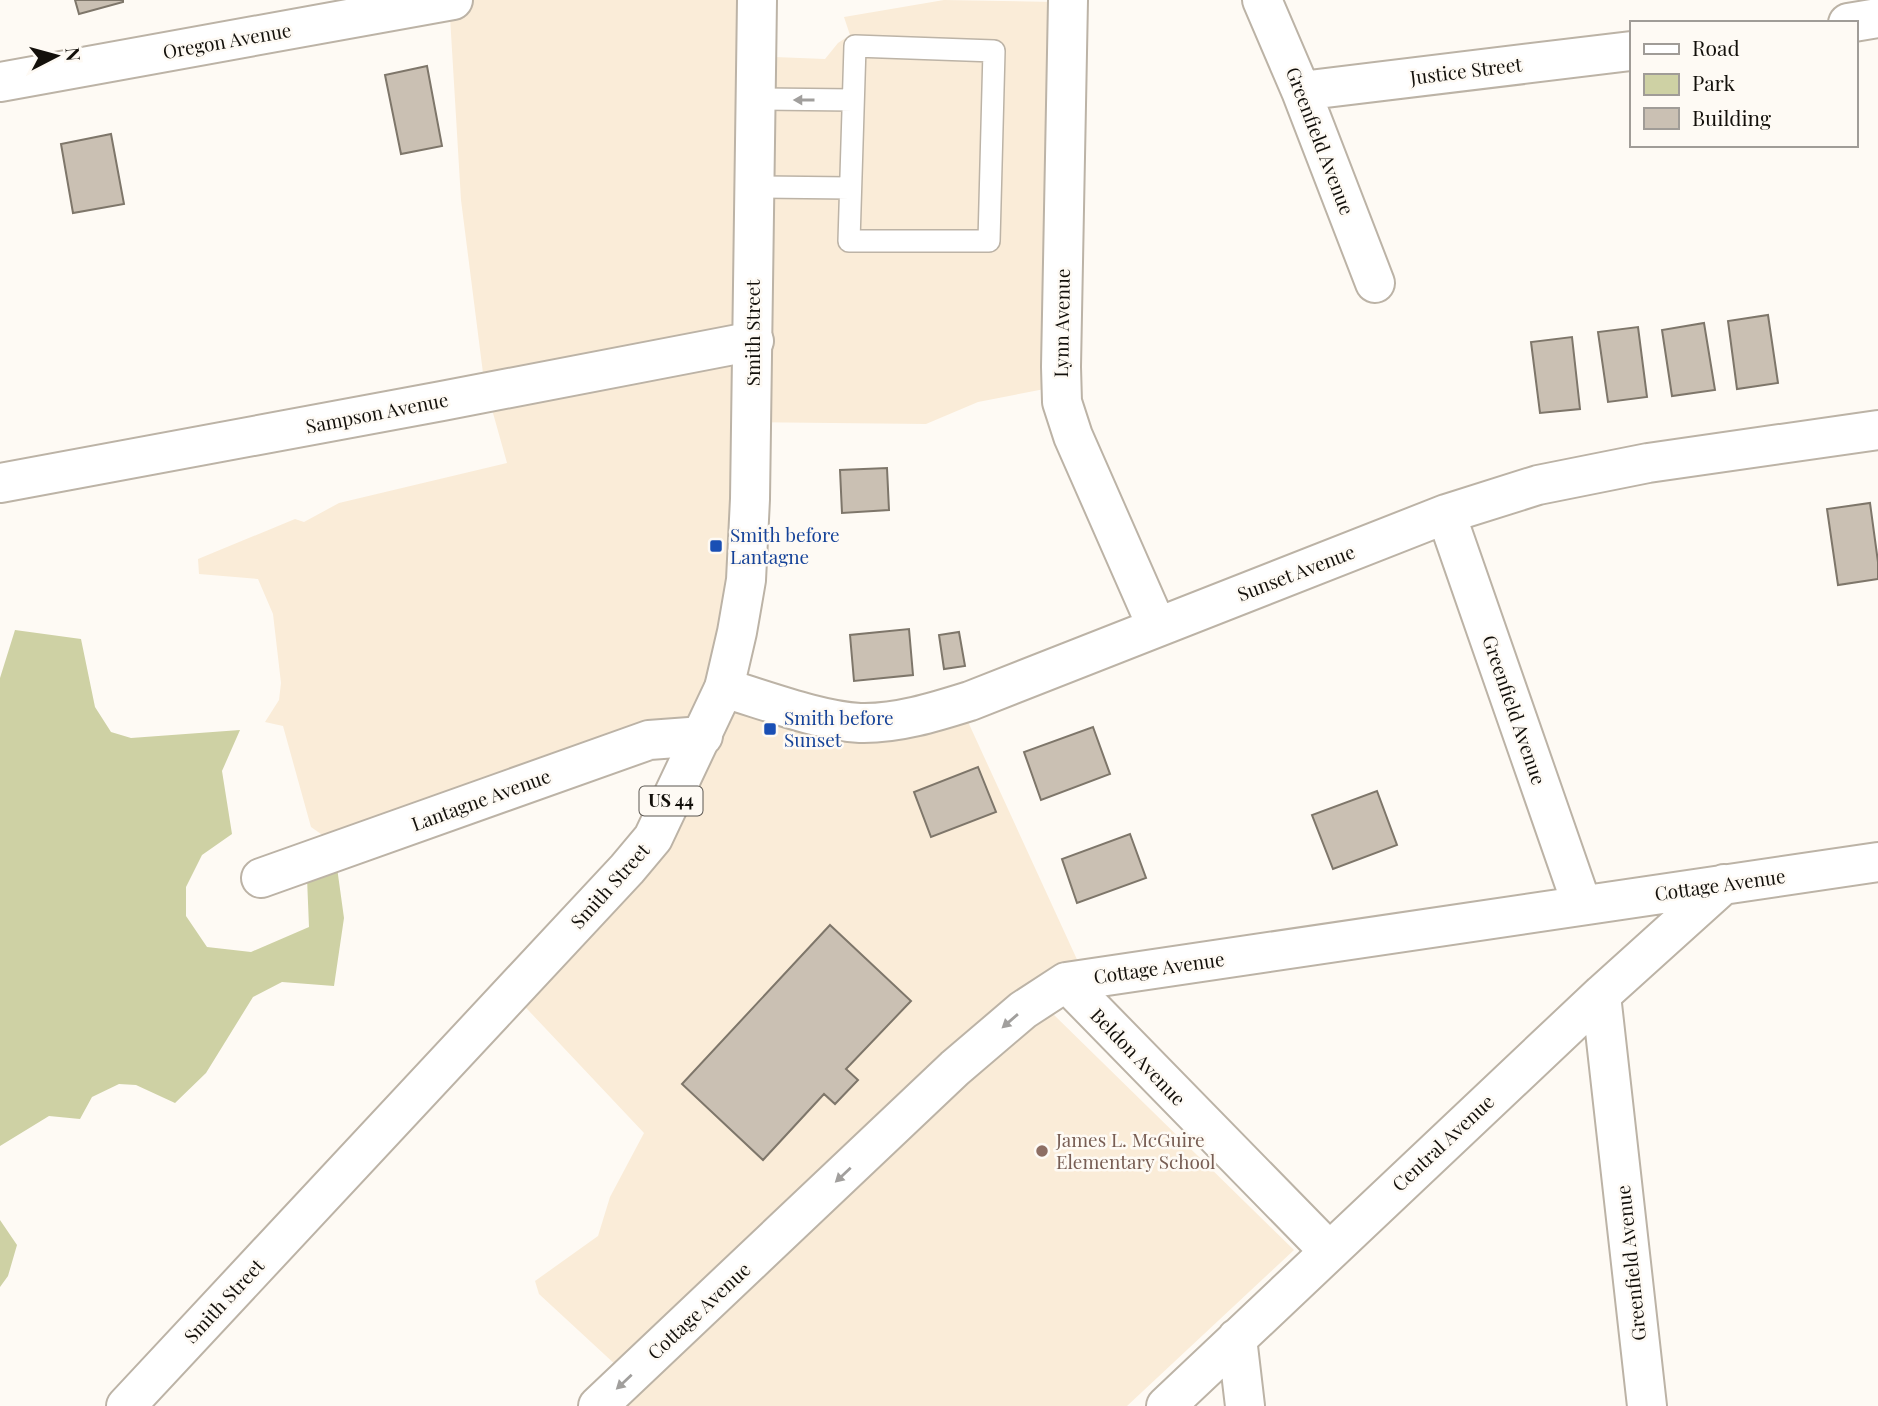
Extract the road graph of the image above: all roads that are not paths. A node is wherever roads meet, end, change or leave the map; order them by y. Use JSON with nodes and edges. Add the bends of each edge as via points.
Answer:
{"nodes":[{"id":1,"x":453,"y":0,"type":"edge"},
{"id":2,"x":758,"y":0,"type":"edge"},
{"id":3,"x":1068,"y":0,"type":"edge"},
{"id":4,"x":1262,"y":0,"type":"edge"},
{"id":5,"x":1878,"y":18,"type":"edge"},
{"id":6,"x":1857,"y":22,"type":"edge"},
{"id":7,"x":1630,"y":51,"type":"edge"},
{"id":8,"x":0,"y":82,"type":"edge"},
{"id":9,"x":1301,"y":91,"type":"junction"},
{"id":10,"x":756,"y":99,"type":"junction"},
{"id":11,"x":853,"y":100,"type":"junction"},
{"id":12,"x":754,"y":187,"type":"junction"},
{"id":13,"x":850,"y":188,"type":"junction"},
{"id":14,"x":1374,"y":283,"type":"dead end"},
{"id":15,"x":754,"y":341,"type":"junction"},
{"id":16,"x":1878,"y":430,"type":"edge"},
{"id":17,"x":0,"y":483,"type":"edge"},
{"id":18,"x":1446,"y":514,"type":"junction"},
{"id":19,"x":1157,"y":628,"type":"junction"},
{"id":20,"x":724,"y":688,"type":"junction"},
{"id":21,"x":703,"y":736,"type":"junction"},
{"id":22,"x":1878,"y":862,"type":"edge"},
{"id":23,"x":261,"y":878,"type":"dead end"},
{"id":24,"x":1724,"y":884,"type":"junction"},
{"id":25,"x":1582,"y":905,"type":"junction"},
{"id":26,"x":1066,"y":982,"type":"junction"},
{"id":27,"x":1601,"y":995,"type":"junction"},
{"id":28,"x":1329,"y":1251,"type":"junction"},
{"id":29,"x":1237,"y":1338,"type":"junction"},
{"id":30,"x":126,"y":1406,"type":"edge"},
{"id":31,"x":598,"y":1406,"type":"edge"},
{"id":32,"x":1166,"y":1406,"type":"edge"},
{"id":33,"x":1245,"y":1406,"type":"edge"},
{"id":34,"x":1647,"y":1406,"type":"edge"}],
"edges":[{"from":1,"to":8,"type":"street","name":"Oregon Avenue"},
{"from":2,"to":10,"type":"street","name":"Smith Street","number":"US 44"},
{"from":3,"to":19,"type":"street","name":"Lynn Avenue","via":[[1062,402]]},
{"from":4,"to":9,"type":"street","name":"Greenfield Avenue"},
{"from":5,"to":6,"type":"street"},
{"from":7,"to":9,"type":"street","name":"Justice Street"},
{"from":9,"to":14,"type":"street","name":"Greenfield Avenue"},
{"from":11,"to":10,"type":"lane","one_way":true},
{"from":10,"to":12,"type":"street","name":"Smith Street","number":"US 44"},
{"from":11,"to":13,"type":"lane"},
{"from":11,"to":13,"type":"lane","via":[[855,46],[994,51],[989,241],[849,241]]},
{"from":12,"to":13,"type":"lane"},
{"from":12,"to":15,"type":"street","name":"Smith Street","number":"US 44"},
{"from":15,"to":17,"type":"street","name":"Sampson Avenue"},
{"from":15,"to":20,"type":"street","name":"Smith Street","number":"US 44","via":[[746,580]]},
{"from":16,"to":18,"type":"street","name":"Sunset Avenue","via":[[1648,463],[1538,485]]},
{"from":18,"to":19,"type":"street","name":"Sunset Avenue"},
{"from":18,"to":25,"type":"street","name":"Greenfield Avenue"},
{"from":19,"to":20,"type":"street","name":"Sunset Avenue","via":[[970,701],[890,720],[860,723],[815,715]]},
{"from":20,"to":21,"type":"street","name":"Smith Street","number":"US 44"},
{"from":21,"to":23,"type":"street","name":"Lantagne Avenue","via":[[649,740]]},
{"from":21,"to":30,"type":"street","name":"Smith Street","number":"US 44","via":[[653,838],[627,869]]},
{"from":22,"to":24,"type":"street","name":"Cottage Avenue"},
{"from":24,"to":25,"type":"street","name":"Cottage Avenue"},
{"from":24,"to":27,"type":"street","name":"Central Avenue"},
{"from":25,"to":26,"type":"street","name":"Cottage Avenue"},
{"from":26,"to":28,"type":"street","name":"Beldon Avenue"},
{"from":26,"to":31,"type":"street","name":"Cottage Avenue","one_way":true,"via":[[1023,1010],[955,1068]]},
{"from":27,"to":28,"type":"street","name":"Central Avenue"},
{"from":27,"to":34,"type":"street","name":"Greenfield Avenue"},
{"from":28,"to":29,"type":"street","name":"Central Avenue"},
{"from":29,"to":32,"type":"street","name":"Central Avenue"},
{"from":29,"to":33,"type":"street"}]}
